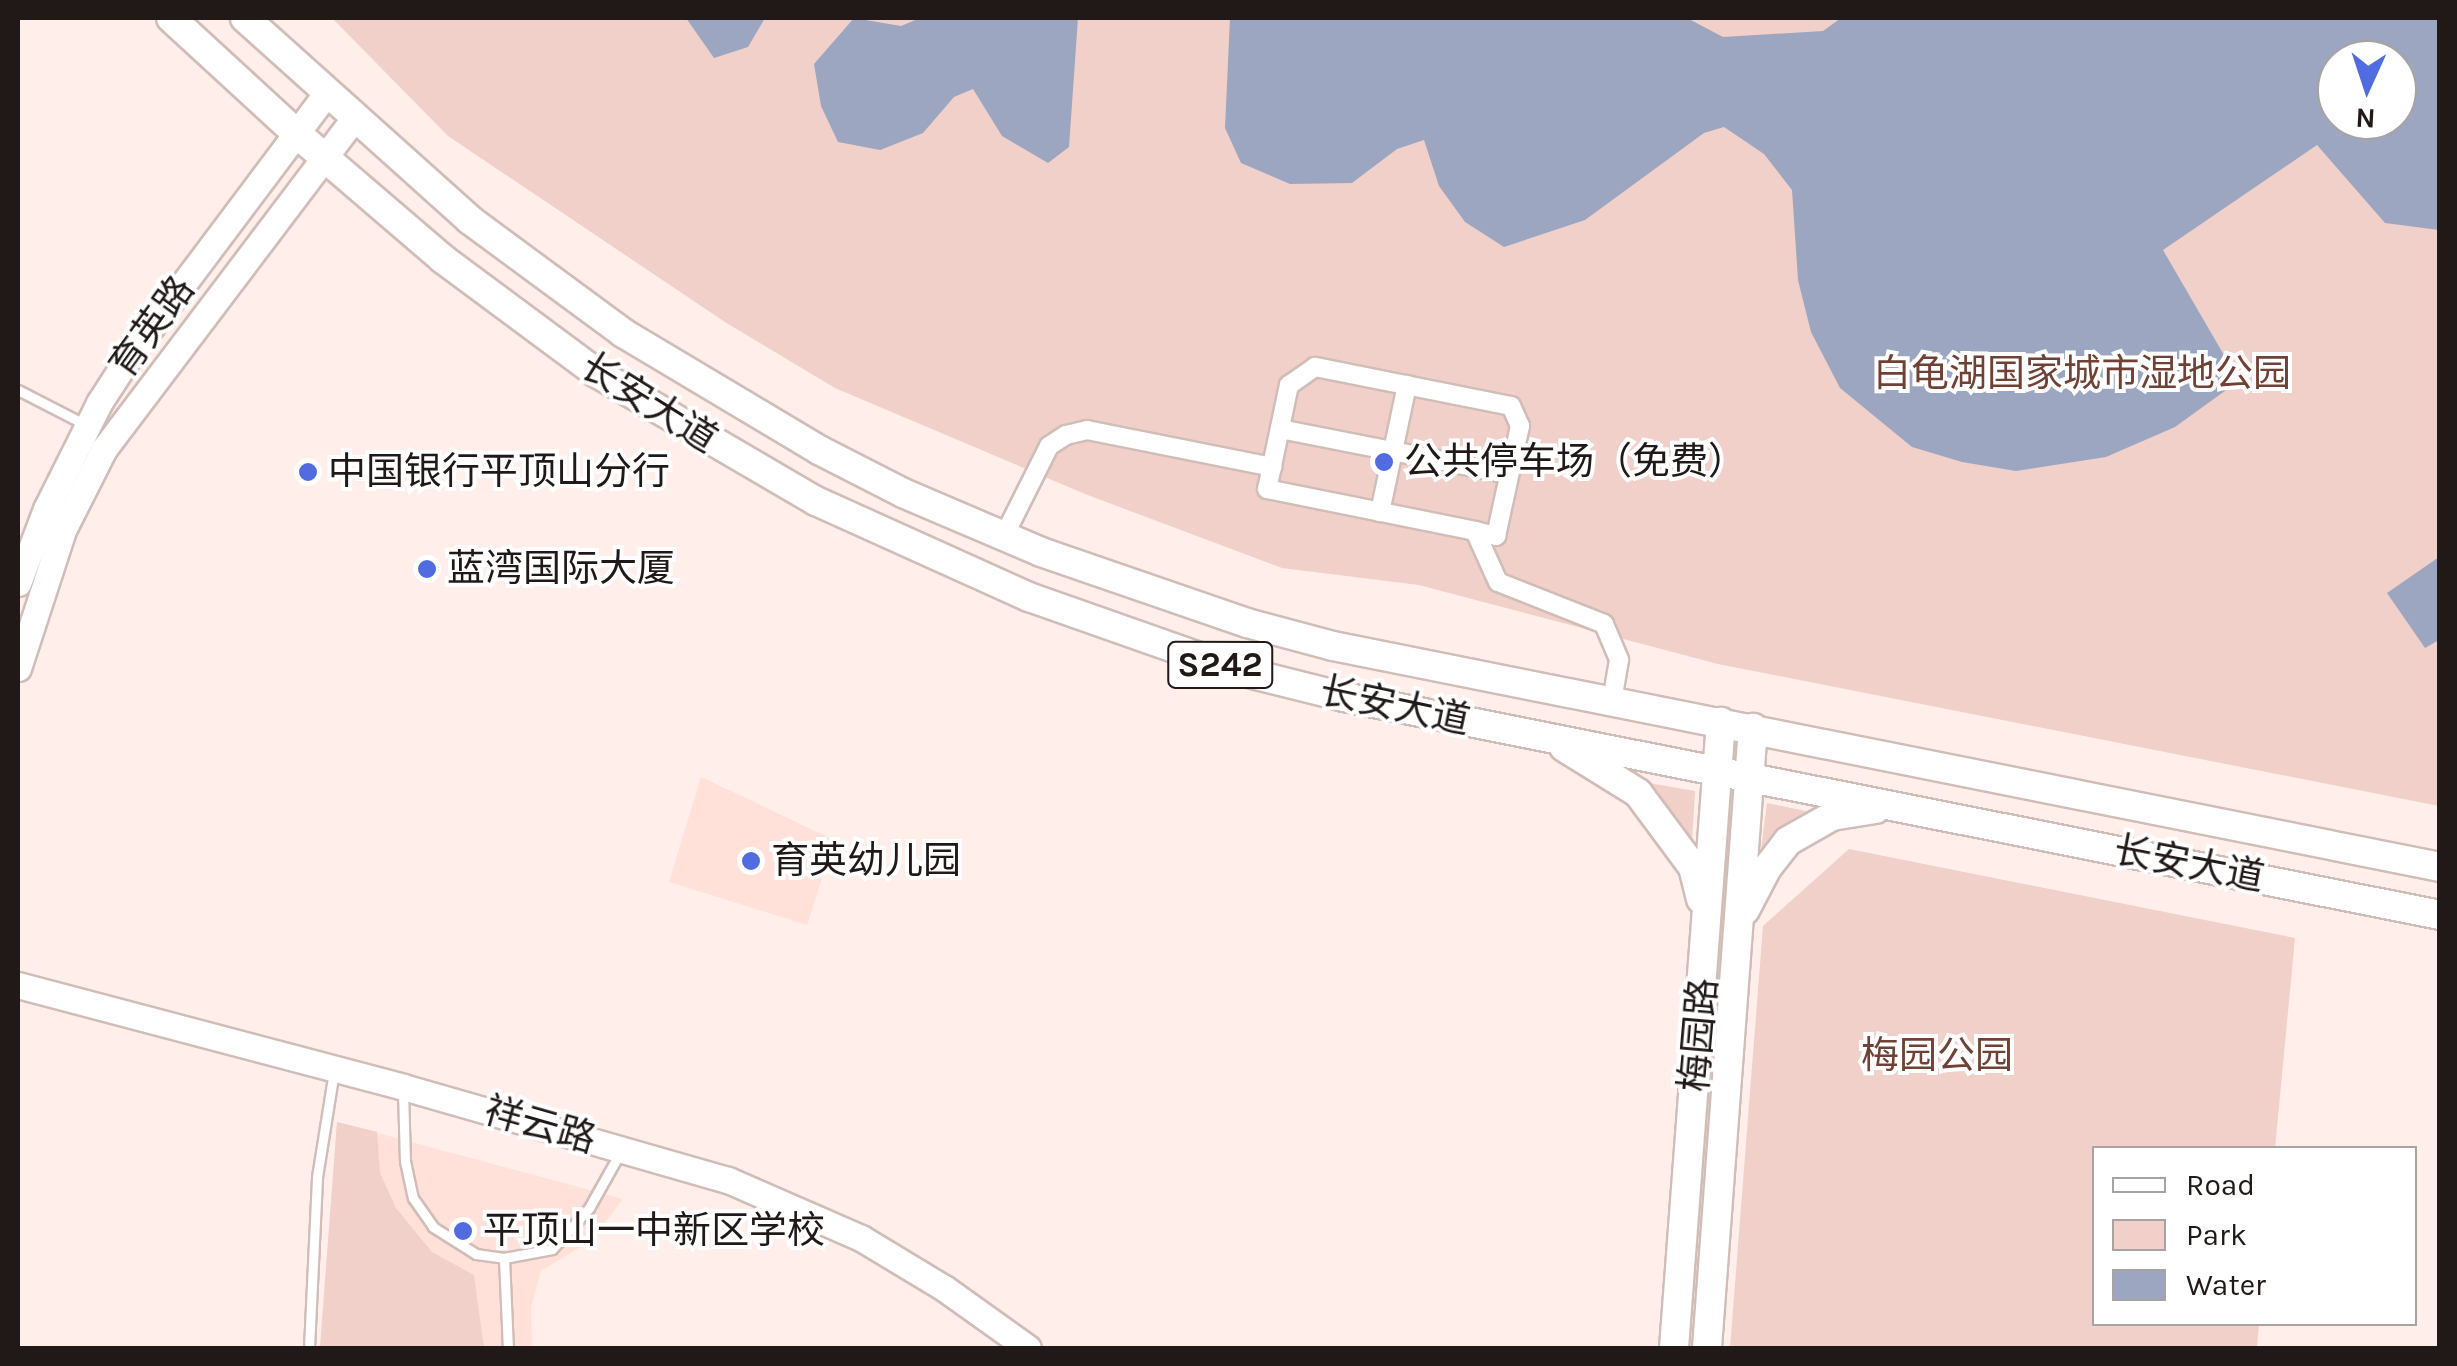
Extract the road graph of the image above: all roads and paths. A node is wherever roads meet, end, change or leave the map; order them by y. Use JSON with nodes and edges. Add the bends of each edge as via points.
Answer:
{"nodes":[{"id":1,"x":171,"y":18,"type":"edge"},
{"id":2,"x":246,"y":18,"type":"edge"},
{"id":3,"x":326,"y":94,"type":"junction"},
{"id":4,"x":354,"y":119,"type":"junction"},
{"id":5,"x":296,"y":134,"type":"junction"},
{"id":6,"x":324,"y":159,"type":"junction"},
{"id":7,"x":1406,"y":386,"type":"junction"},
{"id":8,"x":18,"y":390,"type":"edge"},
{"id":9,"x":88,"y":425,"type":"junction"},
{"id":10,"x":1280,"y":429,"type":"junction"},
{"id":11,"x":1392,"y":452,"type":"junction"},
{"id":12,"x":1272,"y":467,"type":"junction"},
{"id":13,"x":1510,"y":474,"type":"junction"},
{"id":14,"x":1380,"y":512,"type":"junction"},
{"id":15,"x":1474,"y":531,"type":"junction"},
{"id":16,"x":1004,"y":536,"type":"junction"},
{"id":17,"x":18,"y":583,"type":"edge"},
{"id":18,"x":18,"y":668,"type":"edge"},
{"id":19,"x":1612,"y":701,"type":"junction"},
{"id":20,"x":1721,"y":722,"type":"junction"},
{"id":21,"x":1753,"y":728,"type":"junction"},
{"id":22,"x":1550,"y":739,"type":"junction"},
{"id":23,"x":1717,"y":769,"type":"junction"},
{"id":24,"x":1750,"y":776,"type":"junction"},
{"id":25,"x":1901,"y":806,"type":"junction"},
{"id":26,"x":2440,"y":867,"type":"edge"},
{"id":27,"x":2440,"y":915,"type":"edge"},
{"id":28,"x":1708,"y":924,"type":"junction"},
{"id":29,"x":1738,"y":925,"type":"junction"},
{"id":30,"x":18,"y":985,"type":"edge"},
{"id":31,"x":334,"y":1069,"type":"junction"},
{"id":32,"x":403,"y":1087,"type":"junction"},
{"id":33,"x":622,"y":1148,"type":"junction"},
{"id":34,"x":504,"y":1258,"type":"junction"},
{"id":35,"x":308,"y":1348,"type":"edge"},
{"id":36,"x":508,"y":1348,"type":"edge"},
{"id":37,"x":1028,"y":1348,"type":"edge"},
{"id":38,"x":1674,"y":1348,"type":"edge"},
{"id":39,"x":1707,"y":1348,"type":"edge"}],
"edges":[{"from":1,"to":5,"type":"main road","name":"长安大道","number":"S242"},
{"from":2,"to":3,"type":"main road","name":"长安大道","number":"S242"},
{"from":3,"to":4,"type":"main road","name":"长安大道","number":"S242"},
{"from":3,"to":5,"type":"street","name":"育英路"},
{"from":4,"to":6,"type":"street"},
{"from":4,"to":16,"type":"main road","name":"长安大道","number":"S242","via":[[470,220],[623,334],[819,450]]},
{"from":5,"to":6,"type":"main road","name":"长安大道","number":"S242"},
{"from":5,"to":9,"type":"street","name":"育英路","via":[[130,355]]},
{"from":6,"to":18,"type":"street","via":[[104,449],[63,530]]},
{"from":6,"to":22,"type":"main road","name":"长安大道","number":"S242","via":[[538,333],[703,439],[816,501],[1029,598],[1217,664]]},
{"from":7,"to":10,"type":"street","via":[[1315,367],[1289,385]]},
{"from":7,"to":11,"type":"street"},
{"from":7,"to":13,"type":"street","via":[[1511,406],[1520,426]]},
{"from":8,"to":9,"type":"lane"},
{"from":9,"to":17,"type":"street","name":"育英路"},
{"from":10,"to":11,"type":"street"},
{"from":10,"to":12,"type":"street"},
{"from":11,"to":13,"type":"street"},
{"from":11,"to":14,"type":"street"},
{"from":12,"to":14,"type":"street","via":[[1268,488]]},
{"from":12,"to":16,"type":"street","via":[[1087,430],[1066,435],[1050,446]]},
{"from":13,"to":15,"type":"street","via":[[1496,536]]},
{"from":14,"to":15,"type":"street"},
{"from":15,"to":19,"type":"street","via":[[1498,582],[1604,624],[1619,660]]},
{"from":16,"to":19,"type":"main road","name":"长安大道","number":"S242","via":[[1246,623]]},
{"from":19,"to":20,"type":"main road","name":"长安大道","number":"S242"},
{"from":20,"to":21,"type":"main road","name":"长安大道","number":"S242"},
{"from":20,"to":23,"type":"main road","name":"梅园路"},
{"from":21,"to":24,"type":"main road","name":"梅园路"},
{"from":21,"to":26,"type":"main road","name":"长安大道","number":"S242"},
{"from":22,"to":23,"type":"main road","name":"长安大道","number":"S242"},
{"from":22,"to":28,"type":"main road","via":[[1638,793],[1661,819],[1693,866]]},
{"from":23,"to":24,"type":"main road","name":"长安大道","number":"S242"},
{"from":23,"to":28,"type":"main road","name":"梅园路"},
{"from":24,"to":25,"type":"main road","name":"长安大道","number":"S242"},
{"from":24,"to":29,"type":"main road","name":"梅园路"},
{"from":25,"to":27,"type":"main road","name":"长安大道","number":"S242"},
{"from":25,"to":29,"type":"main road","via":[[1832,816],[1798,833],[1767,868]]},
{"from":28,"to":38,"type":"main road","name":"梅园路"},
{"from":29,"to":39,"type":"main road","name":"梅园路"},
{"from":30,"to":31,"type":"street","name":"祥云路"},
{"from":31,"to":32,"type":"street","name":"祥云路"},
{"from":31,"to":35,"type":"lane","via":[[317,1177]]},
{"from":32,"to":33,"type":"street","name":"祥云路"},
{"from":32,"to":34,"type":"lane","via":[[406,1175],[422,1214],[461,1248]]},
{"from":33,"to":34,"type":"lane","via":[[571,1232],[552,1249]]},
{"from":33,"to":37,"type":"street","name":"祥云路","via":[[830,1221],[944,1288]]},
{"from":34,"to":36,"type":"lane"}]}
